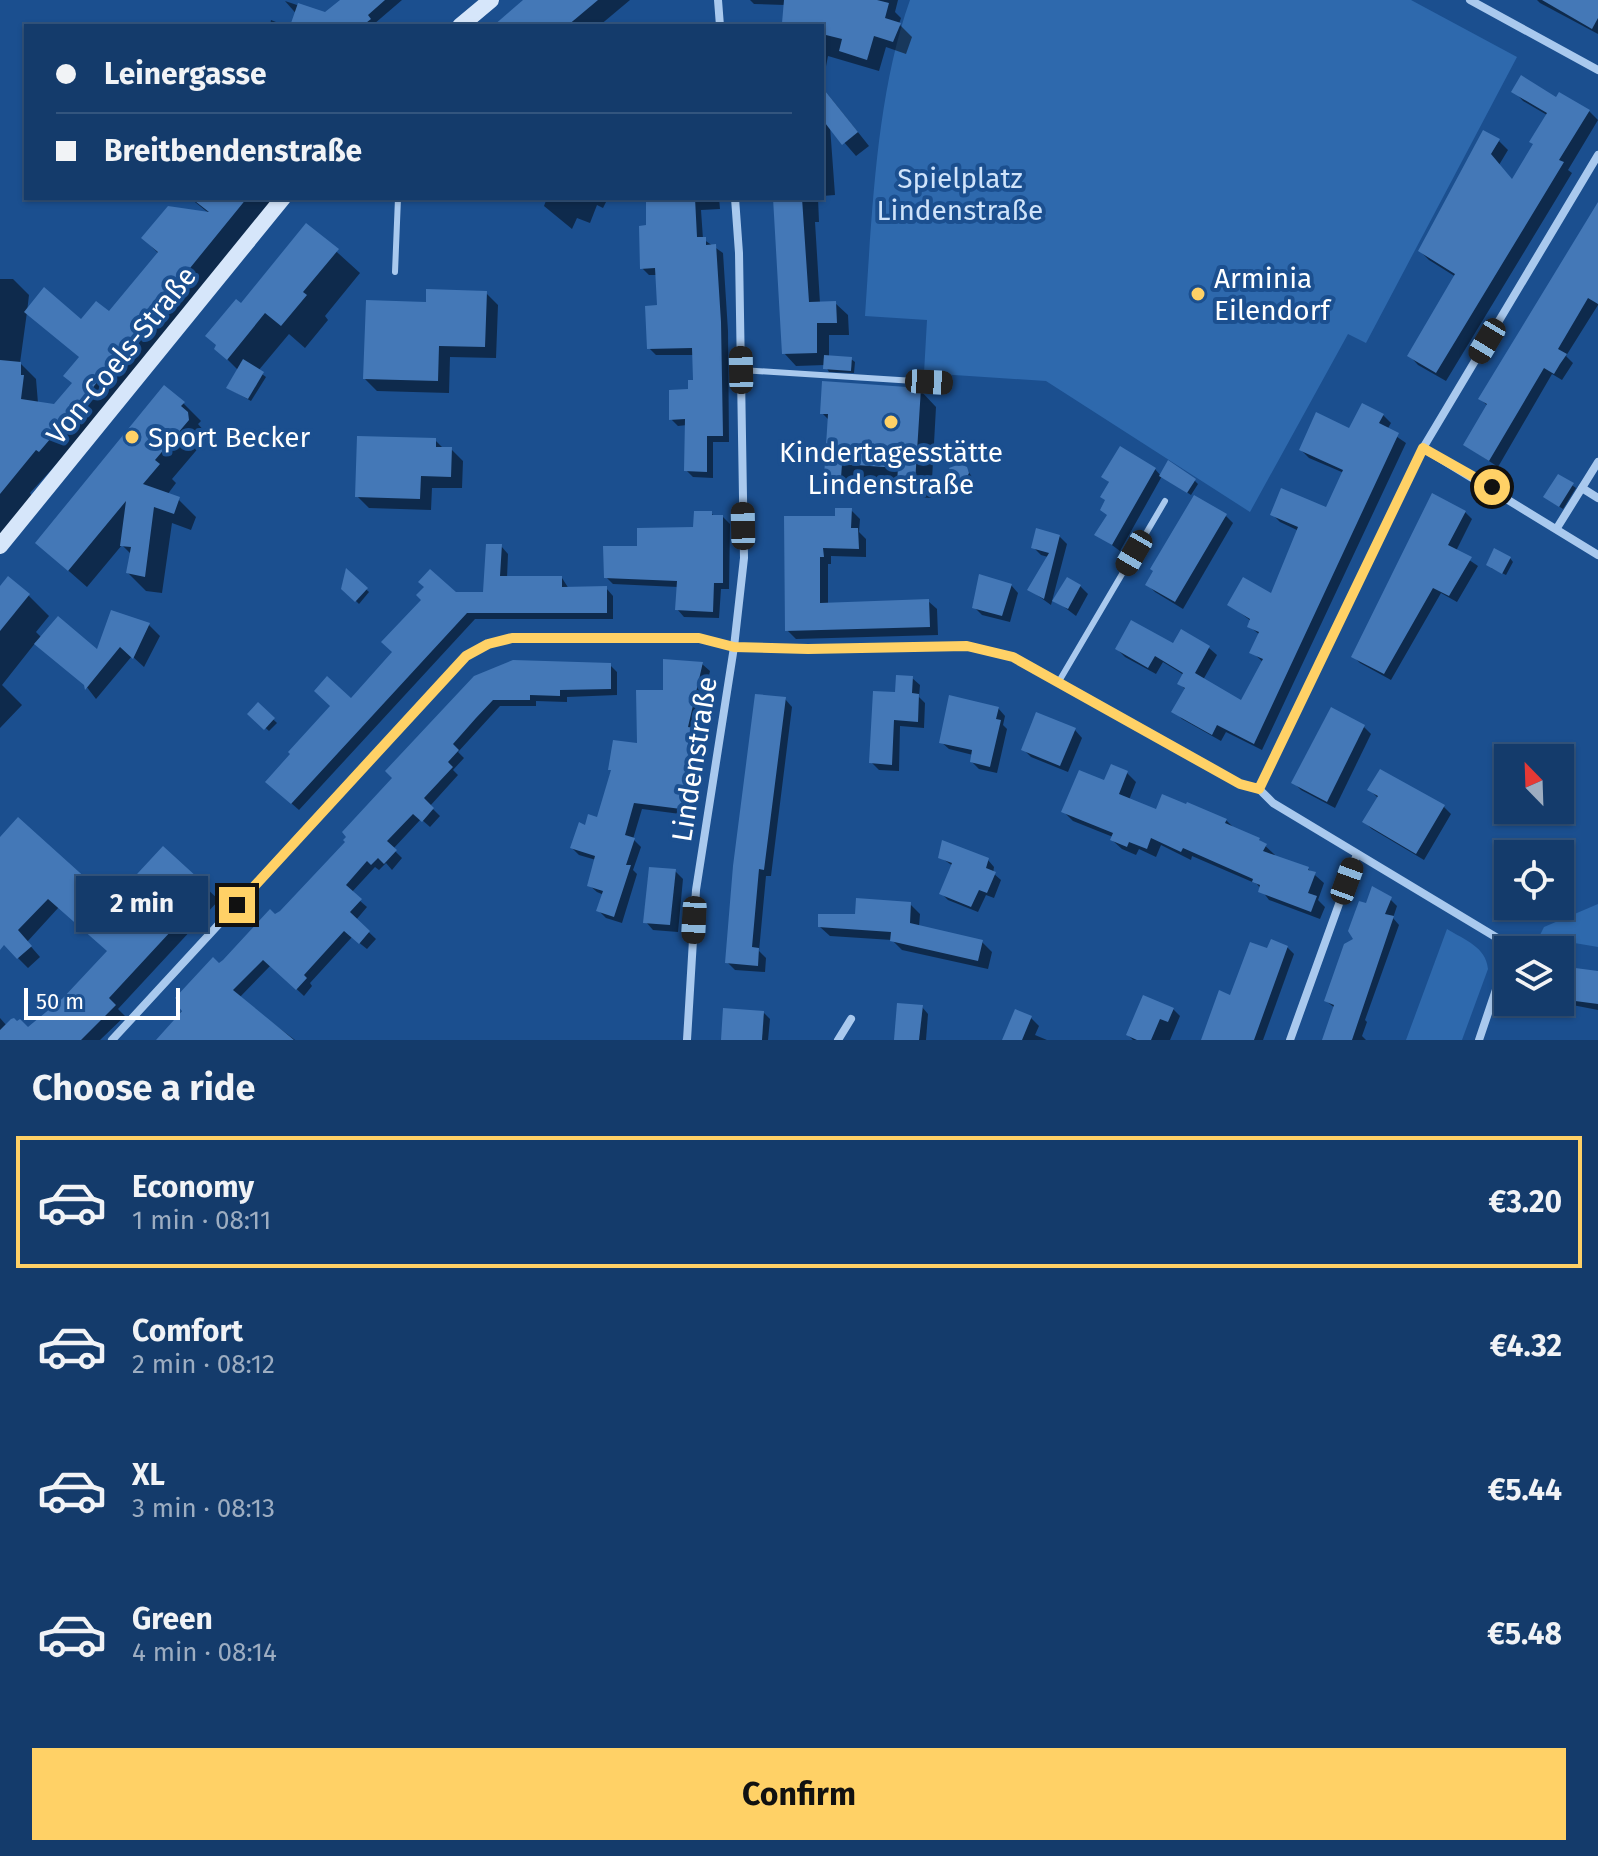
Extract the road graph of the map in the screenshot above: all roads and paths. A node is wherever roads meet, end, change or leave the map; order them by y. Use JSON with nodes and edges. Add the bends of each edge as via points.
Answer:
{"nodes":[{"id":1,"x":491,"y":0,"type":"edge"},
{"id":2,"x":718,"y":0,"type":"edge"},
{"id":3,"x":1470,"y":0,"type":"edge"},
{"id":4,"x":462,"y":24,"type":"edge"},
{"id":5,"x":720,"y":24,"type":"edge"},
{"id":6,"x":1598,"y":70,"type":"edge"},
{"id":7,"x":1598,"y":155,"type":"edge"},
{"id":8,"x":281,"y":200,"type":"edge"},
{"id":9,"x":398,"y":200,"type":"edge"},
{"id":10,"x":735,"y":200,"type":"edge"},
{"id":11,"x":395,"y":272,"type":"dead end"},
{"id":12,"x":741,"y":370,"type":"junction"},
{"id":13,"x":946,"y":383,"type":"dead end"},
{"id":14,"x":1423,"y":448,"type":"junction"},
{"id":15,"x":1598,"y":462,"type":"edge"},
{"id":16,"x":1582,"y":488,"type":"junction"},
{"id":17,"x":1598,"y":498,"type":"edge"},
{"id":18,"x":1165,"y":501,"type":"dead end"},
{"id":19,"x":1557,"y":528,"type":"junction"},
{"id":20,"x":0,"y":546,"type":"edge"},
{"id":21,"x":1598,"y":555,"type":"edge"},
{"id":22,"x":734,"y":647,"type":"junction"},
{"id":23,"x":1058,"y":683,"type":"junction"},
{"id":24,"x":1259,"y":789,"type":"junction"},
{"id":25,"x":1357,"y":854,"type":"junction"},
{"id":26,"x":851,"y":1019,"type":"dead end"},
{"id":27,"x":112,"y":1040,"type":"edge"},
{"id":28,"x":687,"y":1040,"type":"edge"},
{"id":29,"x":838,"y":1040,"type":"edge"},
{"id":30,"x":1290,"y":1040,"type":"edge"},
{"id":31,"x":1479,"y":1040,"type":"edge"}],
"edges":[{"from":1,"to":4,"type":"main road"},
{"from":2,"to":5,"type":"street"},
{"from":3,"to":6,"type":"street"},
{"from":7,"to":14,"type":"street"},
{"from":8,"to":20,"type":"main road","name":"Von-Coels-Straße"},
{"from":9,"to":11,"type":"lane"},
{"from":10,"to":12,"type":"street","name":"Lindenstraße"},
{"from":12,"to":13,"type":"lane"},
{"from":12,"to":22,"type":"street","name":"Lindenstraße","via":[[744,558]]},
{"from":14,"to":19,"type":"street"},
{"from":14,"to":24,"type":"street"},
{"from":15,"to":16,"type":"street"},
{"from":16,"to":17,"type":"street"},
{"from":16,"to":19,"type":"street"},
{"from":18,"to":23,"type":"lane"},
{"from":19,"to":21,"type":"street"},
{"from":22,"to":23,"type":"street","via":[[967,646],[1013,657]]},
{"from":22,"to":27,"type":"street","via":[[699,638],[512,638],[466,656]]},
{"from":22,"to":28,"type":"street","name":"Lindenstraße","via":[[696,890]]},
{"from":23,"to":24,"type":"street","via":[[1240,784]]},
{"from":24,"to":25,"type":"street"},
{"from":25,"to":30,"type":"street"},
{"from":25,"to":31,"type":"street","via":[[1499,939],[1506,960]]},
{"from":26,"to":29,"type":"street"}]}
